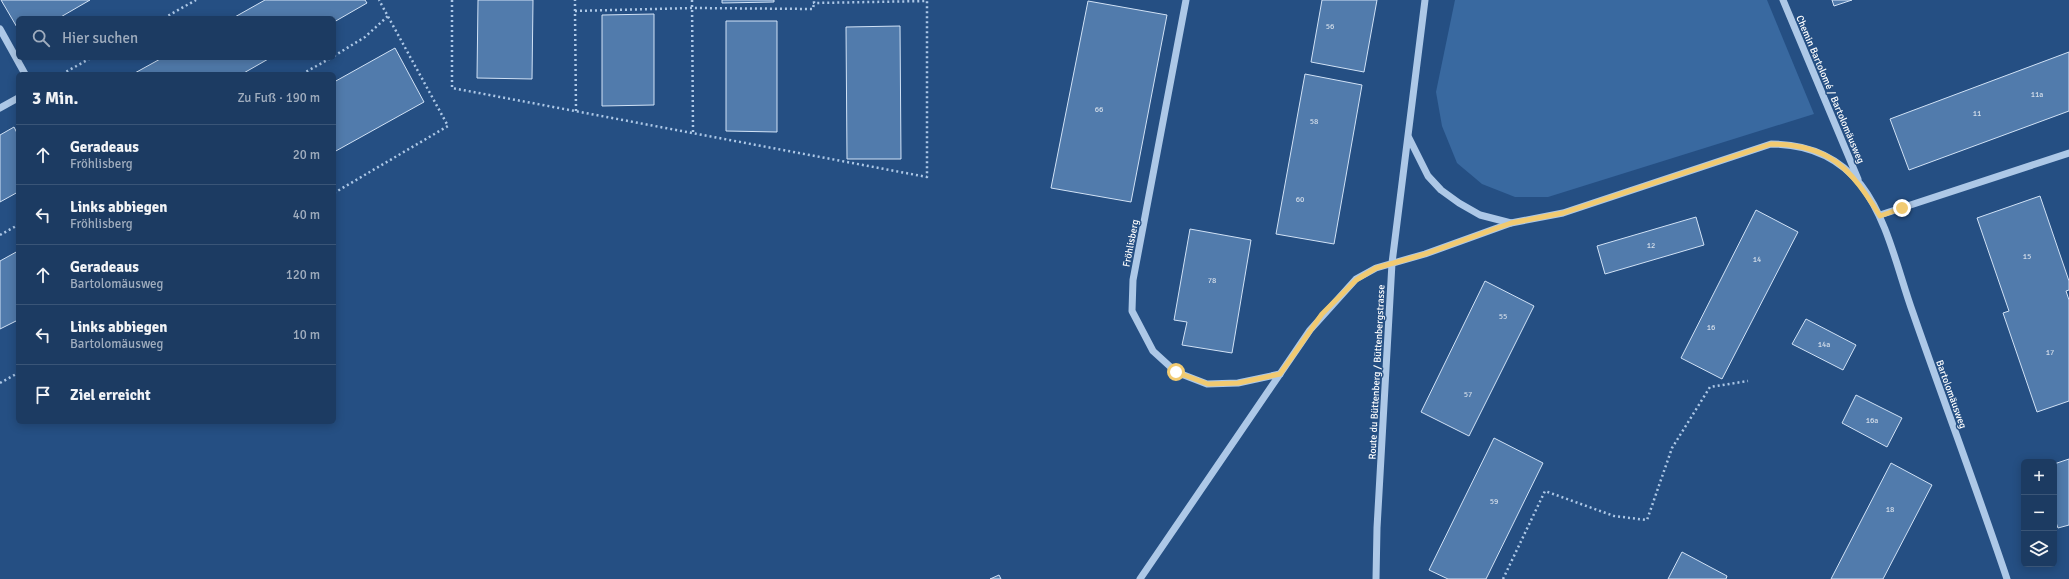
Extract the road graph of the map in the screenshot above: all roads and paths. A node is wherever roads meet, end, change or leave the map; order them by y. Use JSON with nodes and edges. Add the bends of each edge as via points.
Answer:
{"nodes":[{"id":1,"x":196,"y":0,"type":"edge"},
{"id":2,"x":379,"y":0,"type":"edge"},
{"id":3,"x":452,"y":0,"type":"edge"},
{"id":4,"x":575,"y":0,"type":"edge"},
{"id":5,"x":692,"y":0,"type":"edge"},
{"id":6,"x":1186,"y":0,"type":"edge"},
{"id":7,"x":1425,"y":0,"type":"edge"},
{"id":8,"x":1784,"y":0,"type":"edge"},
{"id":9,"x":814,"y":1,"type":"edge"},
{"id":10,"x":692,"y":8,"type":"junction"},
{"id":11,"x":574,"y":11,"type":"junction"},
{"id":12,"x":168,"y":16,"type":"edge"},
{"id":13,"x":388,"y":16,"type":"junction"},
{"id":14,"x":0,"y":30,"type":"edge"},
{"id":15,"x":336,"y":55,"type":"edge"},
{"id":16,"x":16,"y":58,"type":"edge"},
{"id":17,"x":17,"y":60,"type":"edge"},
{"id":18,"x":87,"y":60,"type":"edge"},
{"id":19,"x":327,"y":60,"type":"edge"},
{"id":20,"x":24,"y":72,"type":"edge"},
{"id":21,"x":66,"y":72,"type":"edge"},
{"id":22,"x":306,"y":72,"type":"edge"},
{"id":23,"x":16,"y":99,"type":"edge"},
{"id":24,"x":0,"y":108,"type":"edge"},
{"id":25,"x":576,"y":111,"type":"junction"},
{"id":26,"x":693,"y":132,"type":"junction"},
{"id":27,"x":1408,"y":138,"type":"junction"},
{"id":28,"x":2069,"y":154,"type":"edge"},
{"id":29,"x":1861,"y":185,"type":"junction"},
{"id":30,"x":336,"y":192,"type":"edge"},
{"id":31,"x":1880,"y":216,"type":"junction"},
{"id":32,"x":1511,"y":223,"type":"junction"},
{"id":33,"x":16,"y":226,"type":"edge"},
{"id":34,"x":0,"y":235,"type":"edge"},
{"id":35,"x":1392,"y":263,"type":"junction"},
{"id":36,"x":16,"y":374,"type":"edge"},
{"id":37,"x":1280,"y":374,"type":"junction"},
{"id":38,"x":1748,"y":380,"type":"dead end"},
{"id":39,"x":0,"y":383,"type":"edge"},
{"id":40,"x":1140,"y":579,"type":"edge"},
{"id":41,"x":1376,"y":579,"type":"edge"},
{"id":42,"x":1503,"y":579,"type":"edge"},
{"id":43,"x":2007,"y":579,"type":"edge"}],
"edges":[{"from":1,"to":12,"type":"path"},
{"from":2,"to":13,"type":"path"},
{"from":3,"to":25,"type":"path","via":[[452,88]]},
{"from":4,"to":11,"type":"path"},
{"from":5,"to":10,"type":"path"},
{"from":6,"to":37,"type":"street","name":"Fröhlisberg","via":[[1133,280],[1132,311],[1154,351],[1176,372],[1208,384],[1238,383]]},
{"from":7,"to":27,"type":"street","name":"Route du Büttenberg / Büttenbergstrasse"},
{"from":8,"to":29,"type":"street","name":"Chemin Bartolomé / Bartolomäusweg"},
{"from":9,"to":10,"type":"path","via":[[813,9]]},
{"from":9,"to":26,"type":"path","via":[[927,1],[927,176]]},
{"from":10,"to":11,"type":"path"},
{"from":10,"to":26,"type":"path"},
{"from":11,"to":25,"type":"path"},
{"from":13,"to":15,"type":"path","via":[[365,37]]},
{"from":13,"to":30,"type":"path","via":[[448,126]]},
{"from":14,"to":16,"type":"street"},
{"from":17,"to":20,"type":"street"},
{"from":18,"to":21,"type":"path"},
{"from":19,"to":22,"type":"path"},
{"from":23,"to":24,"type":"street"},
{"from":25,"to":26,"type":"path"},
{"from":27,"to":32,"type":"street","name":"Bartolomäusweg","via":[[1428,176],[1441,190],[1480,215]]},
{"from":27,"to":35,"type":"street","name":"Route du Büttenberg / Büttenbergstrasse"},
{"from":28,"to":31,"type":"street"},
{"from":29,"to":31,"type":"street","name":"Bartolomäusweg"},
{"from":29,"to":32,"type":"street","name":"Bartolomäusweg","via":[[1835,160],[1818,152],[1792,145],[1771,144],[1563,213]]},
{"from":31,"to":43,"type":"street","name":"Bartolomäusweg"},
{"from":32,"to":35,"type":"street","name":"Bartolomäusweg"},
{"from":33,"to":34,"type":"path"},
{"from":35,"to":37,"type":"street","via":[[1376,268],[1356,280],[1314,325]]},
{"from":35,"to":41,"type":"street","name":"Route du Büttenberg / Büttenbergstrasse"},
{"from":36,"to":39,"type":"path"},
{"from":37,"to":40,"type":"street"},
{"from":38,"to":42,"type":"path","via":[[1710,387],[1672,448],[1648,520],[1614,516],[1545,491]]}]}
